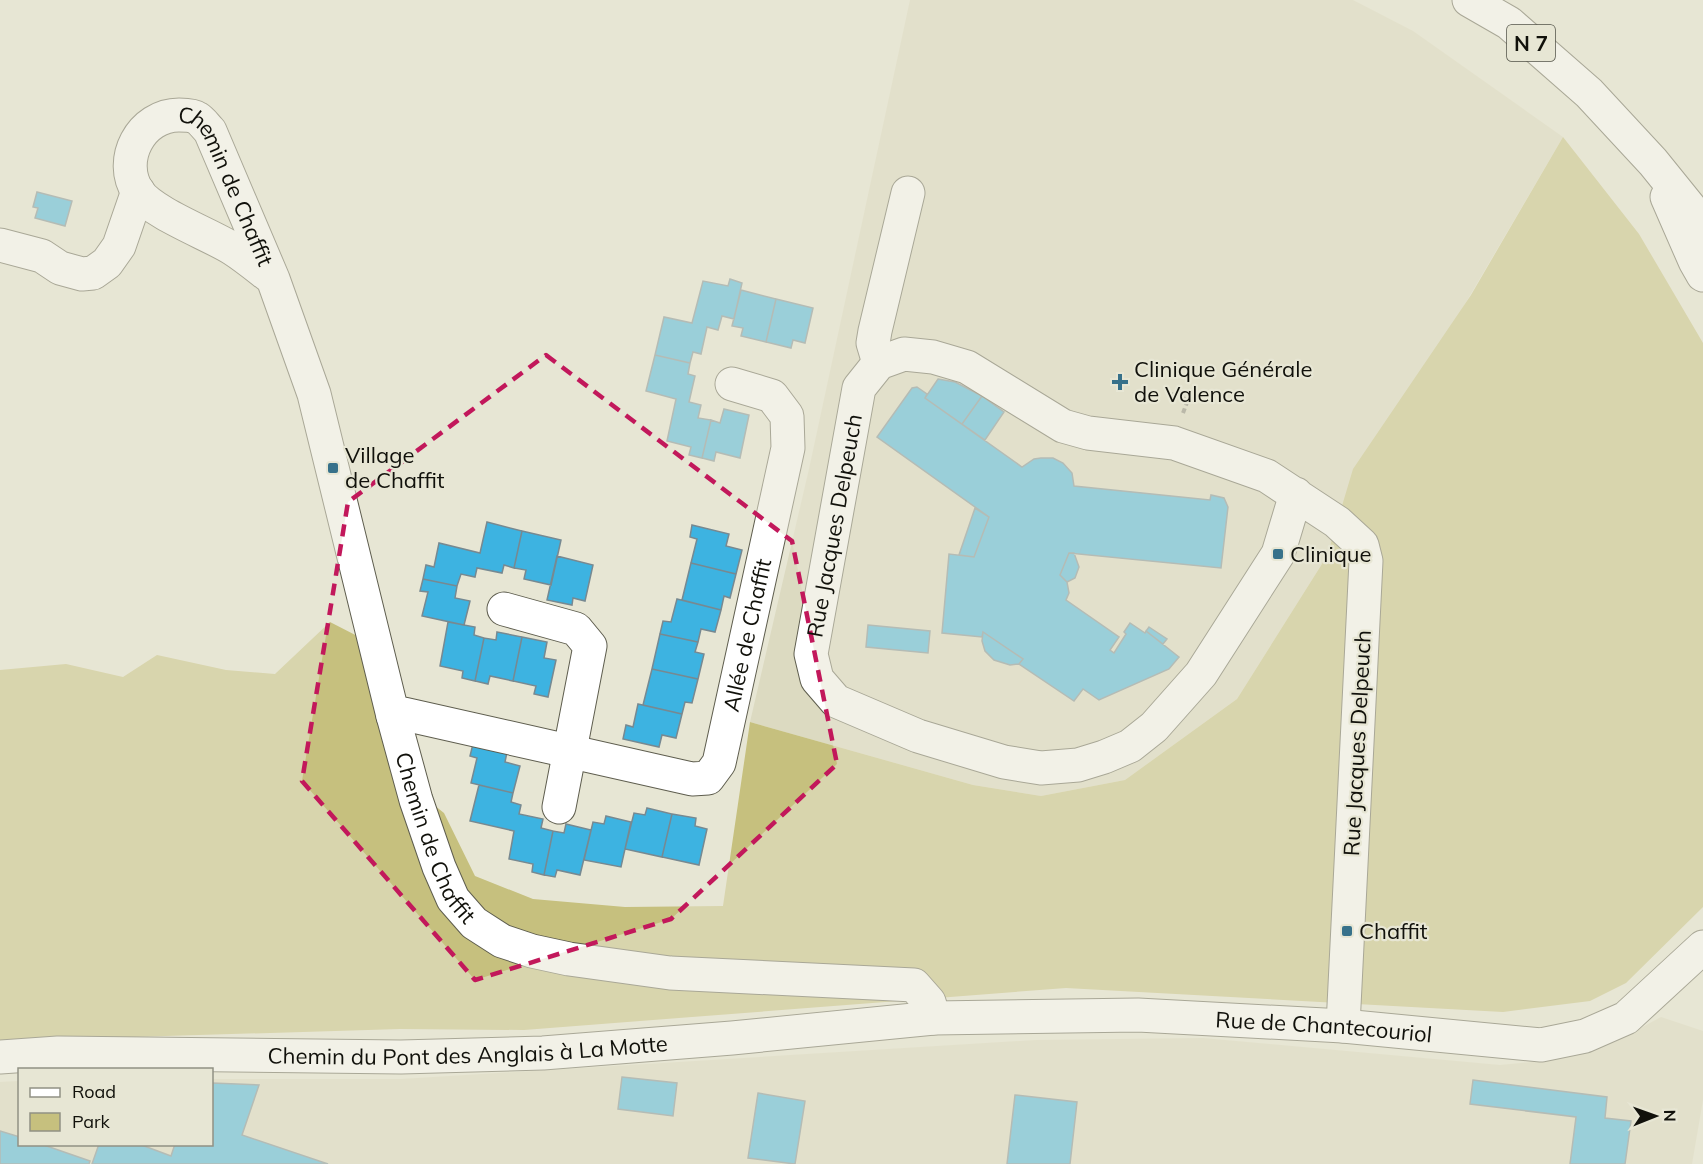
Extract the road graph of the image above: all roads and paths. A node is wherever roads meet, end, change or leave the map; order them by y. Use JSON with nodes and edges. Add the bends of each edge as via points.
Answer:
{"nodes":[{"id":1,"x":1469,"y":0,"type":"edge"},
{"id":2,"x":1653,"y":162,"type":"junction"},
{"id":3,"x":138,"y":191,"type":"junction"},
{"id":4,"x":908,"y":193,"type":"dead end"},
{"id":5,"x":1703,"y":224,"type":"edge"},
{"id":6,"x":0,"y":245,"type":"edge"},
{"id":7,"x":1703,"y":275,"type":"edge"},
{"id":8,"x":273,"y":279,"type":"junction"},
{"id":9,"x":879,"y":363,"type":"junction"},
{"id":10,"x":732,"y":384,"type":"dead end"},
{"id":11,"x":1171,"y":394,"type":"dead end"},
{"id":12,"x":1185,"y":409,"type":"dead end"},
{"id":13,"x":1296,"y":494,"type":"junction"},
{"id":14,"x":504,"y":609,"type":"dead end"},
{"id":15,"x":393,"y":716,"type":"junction"},
{"id":16,"x":572,"y":750,"type":"junction"},
{"id":17,"x":559,"y":807,"type":"dead end"},
{"id":18,"x":1697,"y":965,"type":"edge"},
{"id":19,"x":934,"y":1018,"type":"junction"},
{"id":20,"x":1343,"y":1026,"type":"junction"},
{"id":21,"x":0,"y":1057,"type":"edge"}],
"edges":[{"from":1,"to":2,"type":"street","number":"N 7","via":[[1509,23],[1589,93]]},
{"from":2,"to":5,"type":"street","number":"N 7"},
{"from":2,"to":7,"type":"street","number":"N 7"},
{"from":3,"to":6,"type":"street","via":[[119,246],[107,263],[93,273],[60,268],[42,256]]},
{"from":3,"to":8,"type":"street","name":"Chemin de Chaffit","via":[[151,205],[234,249]]},
{"from":3,"to":8,"type":"street","name":"Chemin de Chaffit","via":[[131,171],[132,149],[142,132],[167,115],[197,118],[210,131]]},
{"from":4,"to":9,"type":"street","via":[[875,331],[873,344]]},
{"from":8,"to":15,"type":"street","name":"Chemin de Chaffit","via":[[314,394]]},
{"from":9,"to":13,"type":"street","name":"Rue Jacques Delpeuch","via":[[904,354],[933,357],[967,368],[1063,426],[1088,433],[1174,443],[1267,476]]},
{"from":9,"to":13,"type":"street","name":"Rue Jacques Delpeuch","via":[[859,388],[811,654],[818,679],[836,701],[918,736],[1004,762],[1041,768],[1078,765],[1130,746],[1154,727],[1201,674],[1278,554]]},
{"from":10,"to":16,"type":"street","name":"Allée de Chaffit","via":[[772,396],[787,416],[788,448],[719,763],[708,778],[692,779]]},
{"from":11,"to":12,"type":"path","via":[[1188,400]]},
{"from":13,"to":20,"type":"street","name":"Rue Jacques Delpeuch","via":[[1353,535],[1362,546],[1366,561]]},
{"from":14,"to":16,"type":"street","via":[[576,629],[590,646]]},
{"from":15,"to":16,"type":"street","name":"Allée de Chaffit","via":[[404,714]]},
{"from":15,"to":19,"type":"street","name":"Chemin de Chaffit","via":[[416,800],[453,899],[474,923],[502,941],[569,959],[670,973],[914,985],[929,1002]]},
{"from":16,"to":17,"type":"street"},
{"from":18,"to":20,"type":"street","name":"Rue de Chantecouriol","via":[[1626,1018],[1586,1036],[1541,1045]]},
{"from":19,"to":20,"type":"street","name":"Rue de Chantecouriol","via":[[1138,1015]]},
{"from":19,"to":21,"type":"street","name":"Chemin du Pont des Anglais à La Motte","via":[[543,1053],[390,1057],[58,1053]]}]}
